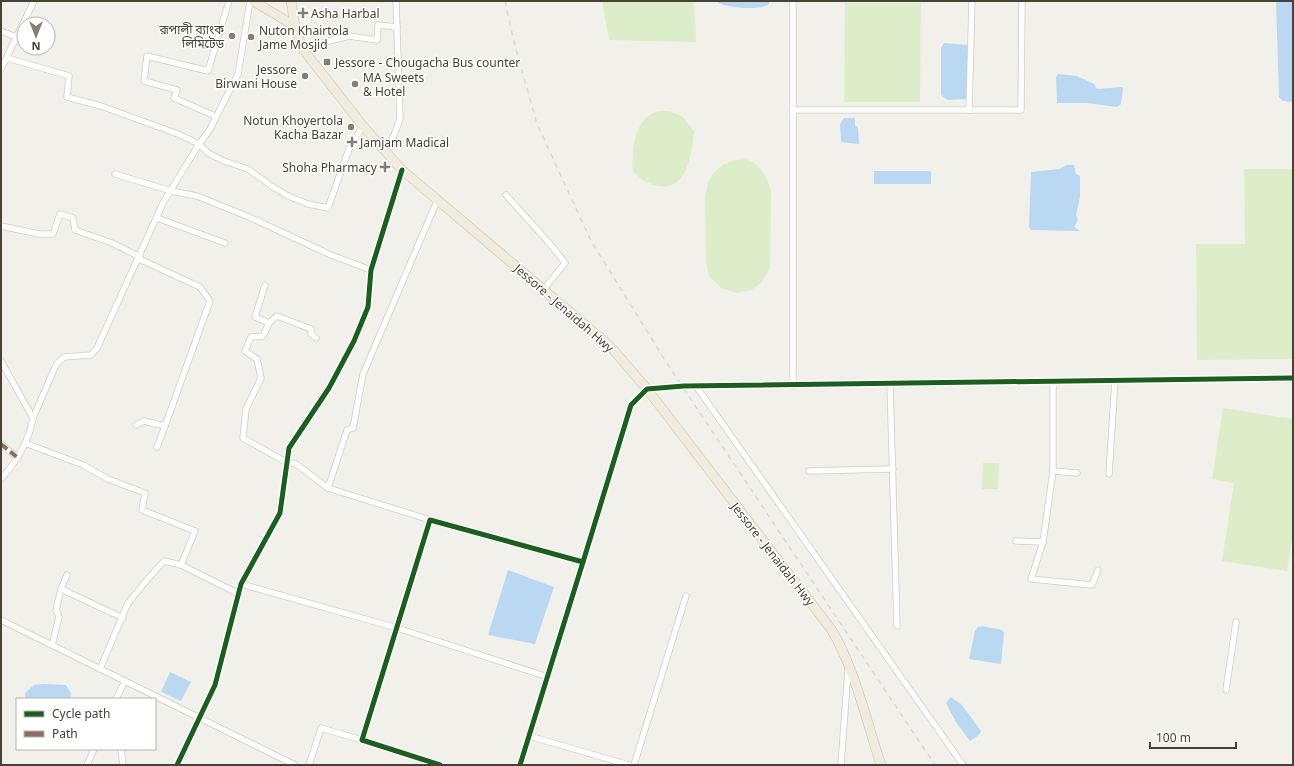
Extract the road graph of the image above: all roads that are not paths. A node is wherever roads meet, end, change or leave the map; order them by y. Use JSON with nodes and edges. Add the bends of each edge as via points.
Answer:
{"nodes":[{"id":1,"x":34,"y":1,"type":"edge"},
{"id":2,"x":229,"y":1,"type":"edge"},
{"id":3,"x":252,"y":1,"type":"edge"},
{"id":4,"x":291,"y":1,"type":"edge"},
{"id":5,"x":396,"y":1,"type":"edge"},
{"id":6,"x":793,"y":1,"type":"edge"},
{"id":7,"x":972,"y":1,"type":"edge"},
{"id":8,"x":1022,"y":1,"type":"edge"},
{"id":9,"x":26,"y":16,"type":"edge"},
{"id":10,"x":295,"y":26,"type":"junction"},
{"id":11,"x":397,"y":27,"type":"junction"},
{"id":12,"x":1,"y":31,"type":"edge"},
{"id":13,"x":16,"y":37,"type":"joint"},
{"id":14,"x":302,"y":48,"type":"junction"},
{"id":15,"x":7,"y":58,"type":"junction"},
{"id":16,"x":1,"y":69,"type":"edge"},
{"id":17,"x":793,"y":110,"type":"junction"},
{"id":18,"x":969,"y":110,"type":"junction"},
{"id":19,"x":215,"y":116,"type":"junction"},
{"id":20,"x":363,"y":126,"type":"junction"},
{"id":21,"x":199,"y":144,"type":"junction"},
{"id":22,"x":386,"y":151,"type":"junction"},
{"id":23,"x":402,"y":170,"type":"junction"},
{"id":24,"x":115,"y":174,"type":"dead end"},
{"id":25,"x":171,"y":191,"type":"junction"},
{"id":26,"x":506,"y":195,"type":"dead end"},
{"id":27,"x":436,"y":201,"type":"junction"},
{"id":28,"x":157,"y":218,"type":"junction"},
{"id":29,"x":1,"y":226,"type":"edge"},
{"id":30,"x":225,"y":243,"type":"dead end"},
{"id":31,"x":140,"y":258,"type":"junction"},
{"id":32,"x":371,"y":270,"type":"junction"},
{"id":33,"x":265,"y":285,"type":"dead end"},
{"id":34,"x":544,"y":289,"type":"junction"},
{"id":35,"x":269,"y":323,"type":"junction"},
{"id":36,"x":316,"y":338,"type":"dead end"},
{"id":37,"x":1,"y":361,"type":"edge"},
{"id":38,"x":1293,"y":378,"type":"edge"},
{"id":39,"x":1115,"y":380,"type":"junction"},
{"id":40,"x":1053,"y":381,"type":"junction"},
{"id":41,"x":890,"y":384,"type":"junction"},
{"id":42,"x":696,"y":386,"type":"junction"},
{"id":43,"x":793,"y":386,"type":"junction"},
{"id":44,"x":647,"y":389,"type":"junction"},
{"id":45,"x":34,"y":418,"type":"junction"},
{"id":46,"x":136,"y":425,"type":"dead end"},
{"id":47,"x":165,"y":426,"type":"junction"},
{"id":48,"x":25,"y":443,"type":"junction"},
{"id":49,"x":1,"y":444,"type":"edge"},
{"id":50,"x":157,"y":447,"type":"dead end"},
{"id":51,"x":18,"y":458,"type":"junction"},
{"id":52,"x":286,"y":462,"type":"junction"},
{"id":53,"x":892,"y":469,"type":"junction"},
{"id":54,"x":810,"y":471,"type":"dead end"},
{"id":55,"x":1053,"y":471,"type":"junction"},
{"id":56,"x":3,"y":473,"type":"edge"},
{"id":57,"x":1077,"y":473,"type":"dead end"},
{"id":58,"x":1109,"y":474,"type":"dead end"},
{"id":59,"x":1,"y":479,"type":"edge"},
{"id":60,"x":328,"y":488,"type":"junction"},
{"id":61,"x":430,"y":520,"type":"junction"},
{"id":62,"x":1016,"y":541,"type":"dead end"},
{"id":63,"x":1043,"y":542,"type":"junction"},
{"id":64,"x":583,"y":562,"type":"junction"},
{"id":65,"x":181,"y":565,"type":"junction"},
{"id":66,"x":1098,"y":570,"type":"dead end"},
{"id":67,"x":67,"y":575,"type":"dead end"},
{"id":68,"x":241,"y":584,"type":"junction"},
{"id":69,"x":61,"y":589,"type":"junction"},
{"id":70,"x":239,"y":594,"type":"junction"},
{"id":71,"x":686,"y":596,"type":"dead end"},
{"id":72,"x":123,"y":618,"type":"junction"},
{"id":73,"x":1,"y":620,"type":"edge"},
{"id":74,"x":1236,"y":622,"type":"dead end"},
{"id":75,"x":897,"y":626,"type":"dead end"},
{"id":76,"x":397,"y":628,"type":"junction"},
{"id":77,"x":52,"y":645,"type":"junction"},
{"id":78,"x":849,"y":667,"type":"junction"},
{"id":79,"x":100,"y":669,"type":"junction"},
{"id":80,"x":548,"y":677,"type":"junction"},
{"id":81,"x":125,"y":681,"type":"junction"},
{"id":82,"x":1226,"y":690,"type":"dead end"},
{"id":83,"x":116,"y":698,"type":"edge"},
{"id":84,"x":200,"y":719,"type":"junction"},
{"id":85,"x":529,"y":736,"type":"junction"},
{"id":86,"x":362,"y":740,"type":"junction"},
{"id":87,"x":94,"y":750,"type":"edge"},
{"id":88,"x":121,"y":750,"type":"edge"},
{"id":89,"x":87,"y":765,"type":"edge"},
{"id":90,"x":123,"y":765,"type":"edge"},
{"id":91,"x":177,"y":765,"type":"edge"},
{"id":92,"x":295,"y":765,"type":"edge"},
{"id":93,"x":309,"y":765,"type":"edge"},
{"id":94,"x":440,"y":765,"type":"edge"},
{"id":95,"x":520,"y":765,"type":"edge"},
{"id":96,"x":629,"y":765,"type":"edge"},
{"id":97,"x":634,"y":765,"type":"edge"},
{"id":98,"x":842,"y":765,"type":"edge"},
{"id":99,"x":881,"y":765,"type":"edge"},
{"id":100,"x":963,"y":765,"type":"edge"}],
"edges":[{"from":1,"to":9,"type":"street"},
{"from":2,"to":19,"type":"street","via":[[208,71],[147,56],[144,81],[178,90],[174,98]]},
{"from":3,"to":10,"type":"highway"},
{"from":3,"to":19,"type":"street","via":[[238,74],[224,105]]},
{"from":4,"to":10,"type":"highway","name":"Jessore - Jenaidah Hwy"},
{"from":5,"to":11,"type":"street"},
{"from":6,"to":17,"type":"street"},
{"from":7,"to":18,"type":"street"},
{"from":8,"to":18,"type":"street","via":[[1022,110]]},
{"from":10,"to":14,"type":"highway","name":"Jessore - Jenaidah Hwy"},
{"from":11,"to":14,"type":"street","via":[[378,26],[377,40],[349,36]]},
{"from":11,"to":22,"type":"street","via":[[400,119]]},
{"from":12,"to":13,"type":"street"},
{"from":13,"to":15,"type":"street"},
{"from":14,"to":20,"type":"highway","name":"Jessore - Jenaidah Hwy"},
{"from":15,"to":16,"type":"street"},
{"from":15,"to":21,"type":"street","via":[[69,76],[67,97],[127,115]]},
{"from":17,"to":18,"type":"street"},
{"from":17,"to":43,"type":"street"},
{"from":19,"to":21,"type":"street"},
{"from":20,"to":21,"type":"street","via":[[349,149],[328,208],[288,196],[248,169],[208,153]]},
{"from":20,"to":22,"type":"highway","name":"Jessore - Jenaidah Hwy"},
{"from":21,"to":25,"type":"street"},
{"from":22,"to":23,"type":"highway","name":"Jessore - Jenaidah Hwy"},
{"from":23,"to":27,"type":"highway","name":"Jessore - Jenaidah Hwy"},
{"from":23,"to":32,"type":"street"},
{"from":24,"to":25,"type":"street"},
{"from":25,"to":28,"type":"street"},
{"from":25,"to":32,"type":"street","via":[[197,196]]},
{"from":26,"to":34,"type":"street","via":[[565,263]]},
{"from":27,"to":34,"type":"highway","name":"Jessore - Jenaidah Hwy"},
{"from":27,"to":60,"type":"street","via":[[363,374],[354,428],[347,430]]},
{"from":28,"to":30,"type":"street"},
{"from":28,"to":31,"type":"street"},
{"from":29,"to":31,"type":"street","via":[[39,234],[53,234],[60,214],[73,218],[75,230],[112,243]]},
{"from":31,"to":45,"type":"street","via":[[97,348],[92,354],[64,357],[56,365]]},
{"from":31,"to":47,"type":"street","via":[[200,287],[210,301]]},
{"from":32,"to":52,"type":"street","via":[[368,307],[354,341],[329,388],[289,448]]},
{"from":33,"to":35,"type":"street","via":[[256,317]]},
{"from":34,"to":44,"type":"highway","name":"Jessore - Jenaidah Hwy","via":[[610,346]]},
{"from":35,"to":36,"type":"street","via":[[277,316],[311,328],[311,334]]},
{"from":35,"to":52,"type":"street","via":[[263,336],[251,337],[245,351],[257,359],[261,378],[246,410],[243,438]]},
{"from":37,"to":45,"type":"street"},
{"from":38,"to":39,"type":"street"},
{"from":39,"to":40,"type":"street"},
{"from":39,"to":58,"type":"street"},
{"from":40,"to":41,"type":"street"},
{"from":40,"to":55,"type":"street"},
{"from":41,"to":43,"type":"street"},
{"from":41,"to":53,"type":"street"},
{"from":42,"to":43,"type":"street"},
{"from":42,"to":44,"type":"street"},
{"from":42,"to":100,"type":"street"},
{"from":44,"to":64,"type":"street","via":[[631,405]]},
{"from":44,"to":78,"type":"highway","name":"Jessore - Jenaidah Hwy","via":[[831,630]]},
{"from":45,"to":48,"type":"street"},
{"from":46,"to":47,"type":"street","via":[[144,421]]},
{"from":47,"to":50,"type":"street"},
{"from":48,"to":51,"type":"street"},
{"from":48,"to":65,"type":"street","via":[[83,464],[108,479],[145,493],[142,510],[195,531]]},
{"from":49,"to":51,"type":"street"},
{"from":51,"to":56,"type":"street"},
{"from":52,"to":60,"type":"street","via":[[296,464]]},
{"from":52,"to":68,"type":"street","via":[[280,513]]},
{"from":53,"to":54,"type":"street"},
{"from":53,"to":75,"type":"street"},
{"from":55,"to":57,"type":"street"},
{"from":55,"to":63,"type":"street"},
{"from":56,"to":59,"type":"street"},
{"from":60,"to":61,"type":"street"},
{"from":61,"to":64,"type":"street"},
{"from":61,"to":76,"type":"street"},
{"from":62,"to":63,"type":"street"},
{"from":63,"to":66,"type":"street","via":[[1031,580],[1092,585]]},
{"from":64,"to":80,"type":"street"},
{"from":65,"to":70,"type":"street"},
{"from":65,"to":72,"type":"street","via":[[164,561],[128,603]]},
{"from":67,"to":69,"type":"street"},
{"from":68,"to":70,"type":"street"},
{"from":68,"to":76,"type":"street"},
{"from":69,"to":72,"type":"street"},
{"from":69,"to":77,"type":"street","via":[[56,610],[59,618]]},
{"from":70,"to":84,"type":"street","via":[[215,685]]},
{"from":71,"to":97,"type":"street"},
{"from":72,"to":79,"type":"street"},
{"from":73,"to":77,"type":"street"},
{"from":74,"to":82,"type":"street"},
{"from":76,"to":80,"type":"street"},
{"from":76,"to":86,"type":"street"},
{"from":77,"to":79,"type":"street"},
{"from":78,"to":98,"type":"street"},
{"from":78,"to":99,"type":"highway","name":"Jessore - Jenaidah Hwy"},
{"from":79,"to":81,"type":"street"},
{"from":80,"to":85,"type":"street"},
{"from":81,"to":83,"type":"street"},
{"from":81,"to":84,"type":"street"},
{"from":84,"to":91,"type":"street"},
{"from":84,"to":92,"type":"street"},
{"from":85,"to":95,"type":"street"},
{"from":85,"to":96,"type":"street"},
{"from":86,"to":93,"type":"street","via":[[321,728]]},
{"from":86,"to":94,"type":"street"},
{"from":87,"to":89,"type":"street"},
{"from":88,"to":90,"type":"street"}]}
